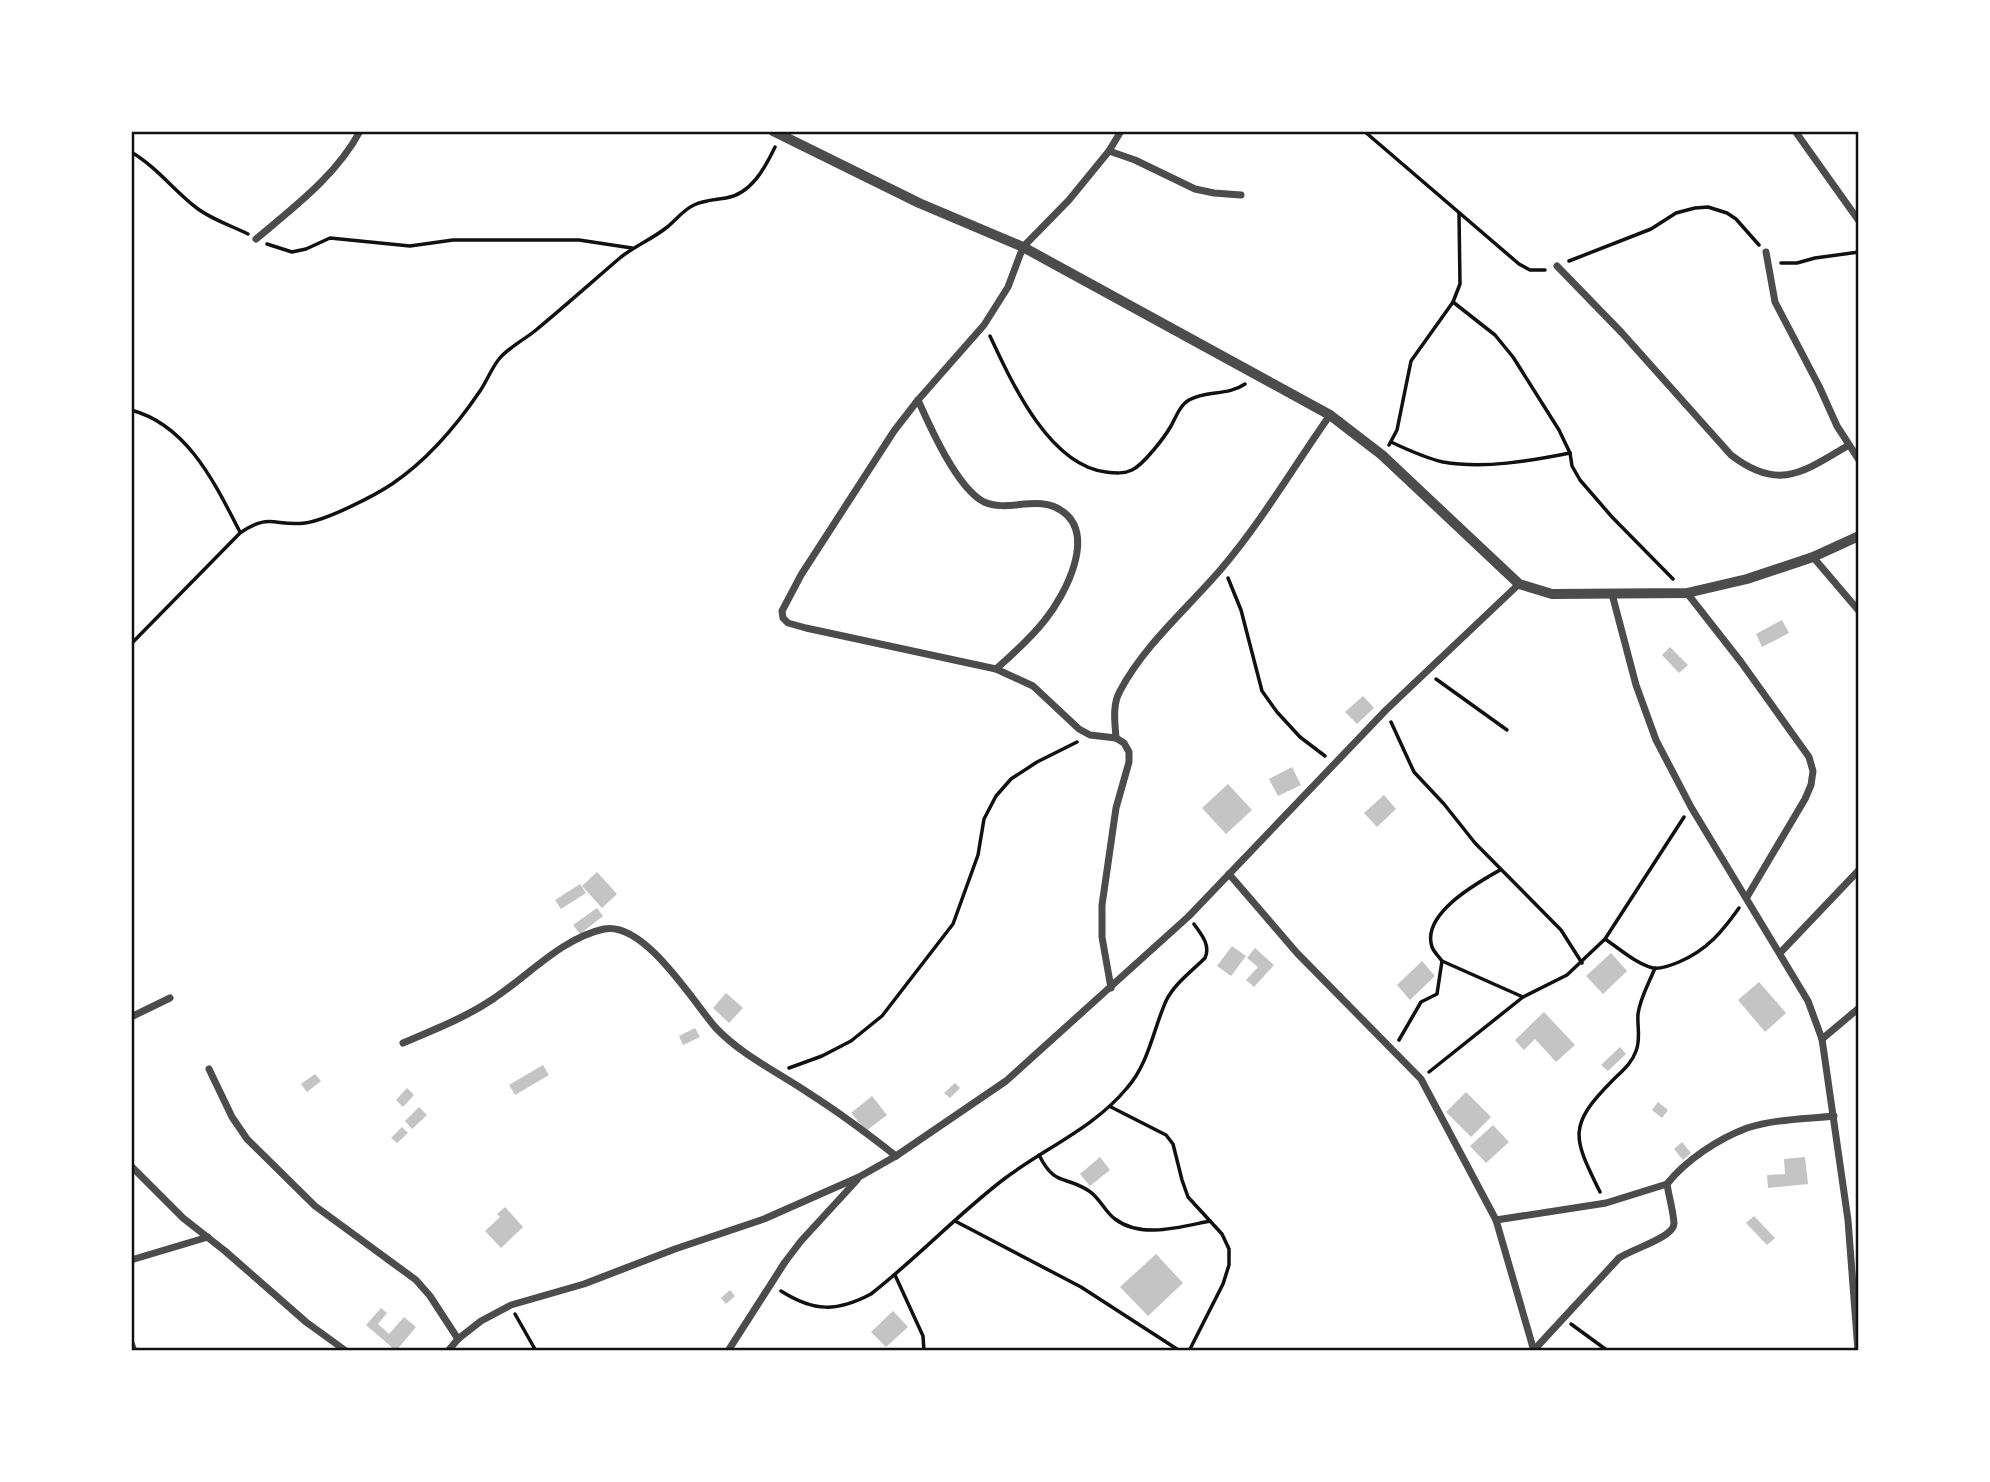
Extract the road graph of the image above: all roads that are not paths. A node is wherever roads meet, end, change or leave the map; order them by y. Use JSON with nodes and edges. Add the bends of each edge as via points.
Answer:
{"nodes":[{"id":1,"x":360,"y":131,"type":"edge"},
{"id":2,"x":1121,"y":131,"type":"edge"},
{"id":3,"x":1795,"y":131,"type":"edge"},
{"id":4,"x":776,"y":133,"type":"edge"},
{"id":5,"x":1109,"y":151,"type":"junction"},
{"id":6,"x":1241,"y":195,"type":"dead end"},
{"id":7,"x":1859,"y":221,"type":"edge"},
{"id":8,"x":256,"y":239,"type":"road end"},
{"id":9,"x":1023,"y":247,"type":"junction"},
{"id":10,"x":1766,"y":252,"type":"road end"},
{"id":11,"x":1557,"y":266,"type":"road end"},
{"id":12,"x":918,"y":400,"type":"junction"},
{"id":13,"x":1330,"y":415,"type":"junction"},
{"id":14,"x":1849,"y":445,"type":"junction"},
{"id":15,"x":1859,"y":460,"type":"edge"},
{"id":16,"x":1859,"y":536,"type":"edge"},
{"id":17,"x":1814,"y":557,"type":"junction"},
{"id":18,"x":1519,"y":584,"type":"junction"},
{"id":19,"x":1687,"y":593,"type":"junction"},
{"id":20,"x":1612,"y":594,"type":"junction"},
{"id":21,"x":1859,"y":611,"type":"edge"},
{"id":22,"x":996,"y":669,"type":"junction"},
{"id":23,"x":1116,"y":738,"type":"junction"},
{"id":24,"x":1859,"y":870,"type":"edge"},
{"id":25,"x":1229,"y":874,"type":"junction"},
{"id":26,"x":1747,"y":897,"type":"junction"},
{"id":27,"x":1780,"y":953,"type":"junction"},
{"id":28,"x":1111,"y":988,"type":"junction"},
{"id":29,"x":170,"y":999,"type":"dead end"},
{"id":30,"x":1859,"y":1008,"type":"edge"},
{"id":31,"x":131,"y":1017,"type":"edge"},
{"id":32,"x":1822,"y":1039,"type":"junction"},
{"id":33,"x":403,"y":1043,"type":"dead end"},
{"id":34,"x":209,"y":1069,"type":"dead end"},
{"id":35,"x":1834,"y":1116,"type":"junction"},
{"id":36,"x":896,"y":1156,"type":"junction"},
{"id":37,"x":131,"y":1166,"type":"edge"},
{"id":38,"x":859,"y":1177,"type":"junction"},
{"id":39,"x":1667,"y":1184,"type":"junction"},
{"id":40,"x":1496,"y":1220,"type":"junction"},
{"id":41,"x":208,"y":1237,"type":"junction"},
{"id":42,"x":131,"y":1260,"type":"edge"},
{"id":43,"x":458,"y":1339,"type":"junction"},
{"id":44,"x":131,"y":1343,"type":"edge"},
{"id":45,"x":1534,"y":1350,"type":"edge"},
{"id":46,"x":1858,"y":1350,"type":"edge"},
{"id":47,"x":134,"y":1351,"type":"edge"},
{"id":48,"x":346,"y":1351,"type":"edge"},
{"id":49,"x":448,"y":1351,"type":"edge"},
{"id":50,"x":728,"y":1351,"type":"edge"},
{"id":51,"x":1850,"y":1351,"type":"edge"}],
"edges":[{"from":1,"to":8,"type":"street","via":[[351,149],[327,174]]},
{"from":2,"to":5,"type":"street"},
{"from":3,"to":7,"type":"street"},
{"from":4,"to":9,"type":"street","via":[[919,203]]},
{"from":5,"to":6,"type":"street","via":[[1195,189]]},
{"from":5,"to":9,"type":"street"},
{"from":9,"to":12,"type":"street","via":[[1008,287],[984,325]]},
{"from":9,"to":13,"type":"street"},
{"from":10,"to":14,"type":"street","via":[[1775,302]]},
{"from":11,"to":14,"type":"street","via":[[1744,465],[1787,476]]},
{"from":12,"to":22,"type":"street","via":[[936,439],[971,492],[996,505],[1045,504],[1062,511],[1074,524],[1079,542],[1063,593],[1045,621]]},
{"from":12,"to":22,"type":"street","via":[[801,575],[782,611],[783,618],[806,628]]},
{"from":13,"to":18,"type":"street","via":[[1382,455]]},
{"from":13,"to":23,"type":"street","via":[[1224,566],[1128,677],[1118,695]]},
{"from":14,"to":15,"type":"street"},
{"from":16,"to":17,"type":"street"},
{"from":17,"to":19,"type":"street"},
{"from":17,"to":21,"type":"street"},
{"from":18,"to":20,"type":"street","via":[[1552,594]]},
{"from":18,"to":25,"type":"street","via":[[1386,710]]},
{"from":19,"to":20,"type":"street"},
{"from":19,"to":26,"type":"street","via":[[1780,714],[1809,757],[1813,771],[1805,799]]},
{"from":20,"to":26,"type":"street","via":[[1656,740],[1690,807]]},
{"from":22,"to":23,"type":"street","via":[[1033,686],[1079,729]]},
{"from":23,"to":28,"type":"street","via":[[1129,752],[1129,762],[1116,808],[1102,905]]},
{"from":24,"to":27,"type":"street"},
{"from":25,"to":28,"type":"street"},
{"from":25,"to":40,"type":"street","via":[[1297,953],[1421,1079]]},
{"from":26,"to":27,"type":"street"},
{"from":27,"to":32,"type":"street","via":[[1808,1002]]},
{"from":28,"to":36,"type":"street","via":[[1006,1081]]},
{"from":29,"to":31,"type":"street"},
{"from":30,"to":32,"type":"street"},
{"from":32,"to":35,"type":"street"},
{"from":33,"to":36,"type":"street","via":[[493,1000],[586,934],[608,928],[627,932],[664,964],[718,1030],[743,1052],[851,1121]]},
{"from":34,"to":43,"type":"street","via":[[247,1139],[315,1206],[416,1280]]},
{"from":35,"to":39,"type":"street","via":[[1748,1128],[1691,1161]]},
{"from":35,"to":46,"type":"street"},
{"from":36,"to":38,"type":"street"},
{"from":37,"to":41,"type":"street"},
{"from":38,"to":43,"type":"street","via":[[764,1219],[511,1306]]},
{"from":38,"to":50,"type":"street","via":[[801,1241]]},
{"from":39,"to":40,"type":"street","via":[[1606,1203]]},
{"from":39,"to":45,"type":"street","via":[[1674,1224],[1670,1233],[1619,1258]]},
{"from":40,"to":45,"type":"street"},
{"from":41,"to":42,"type":"street"},
{"from":41,"to":48,"type":"street"},
{"from":43,"to":49,"type":"street"},
{"from":44,"to":47,"type":"street"},
{"from":46,"to":51,"type":"street"}]}
